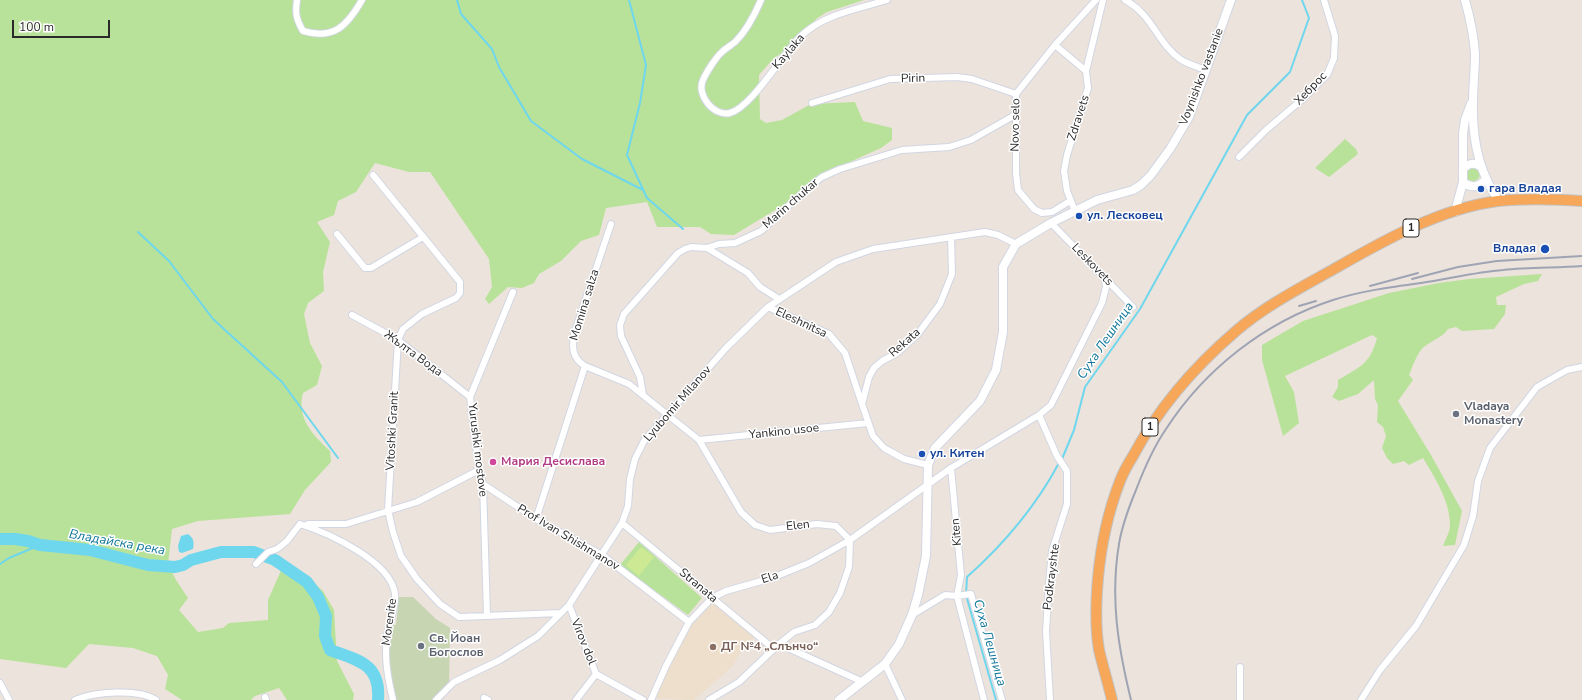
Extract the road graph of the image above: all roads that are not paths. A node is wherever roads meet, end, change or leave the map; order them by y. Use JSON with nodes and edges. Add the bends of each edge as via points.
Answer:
{"nodes":[{"id":1,"x":297,"y":0,"type":"edge"},
{"id":2,"x":362,"y":0,"type":"edge"},
{"id":3,"x":761,"y":0,"type":"edge"},
{"id":4,"x":887,"y":0,"type":"edge"},
{"id":5,"x":1096,"y":0,"type":"edge"},
{"id":6,"x":1102,"y":0,"type":"edge"},
{"id":7,"x":1125,"y":0,"type":"edge"},
{"id":8,"x":1231,"y":0,"type":"edge"},
{"id":9,"x":1324,"y":0,"type":"edge"},
{"id":10,"x":1465,"y":0,"type":"edge"},
{"id":11,"x":1055,"y":45,"type":"junction"},
{"id":12,"x":1206,"y":70,"type":"junction"},
{"id":13,"x":1086,"y":71,"type":"junction"},
{"id":14,"x":1016,"y":94,"type":"junction"},
{"id":15,"x":1472,"y":102,"type":"junction"},
{"id":16,"x":812,"y":103,"type":"dead end"},
{"id":17,"x":1015,"y":115,"type":"junction"},
{"id":18,"x":1239,"y":157,"type":"dead end"},
{"id":19,"x":1481,"y":167,"type":"junction"},
{"id":20,"x":1463,"y":169,"type":"junction"},
{"id":21,"x":373,"y":175,"type":"dead end"},
{"id":22,"x":1486,"y":178,"type":"junction"},
{"id":23,"x":1463,"y":182,"type":"junction"},
{"id":24,"x":1070,"y":201,"type":"junction"},
{"id":25,"x":1499,"y":201,"type":"junction"},
{"id":26,"x":1582,"y":201,"type":"edge"},
{"id":27,"x":1075,"y":211,"type":"junction"},
{"id":28,"x":1456,"y":212,"type":"junction"},
{"id":29,"x":1051,"y":223,"type":"junction"},
{"id":30,"x":611,"y":224,"type":"dead end"},
{"id":31,"x":337,"y":234,"type":"dead end"},
{"id":32,"x":423,"y":237,"type":"junction"},
{"id":33,"x":951,"y":237,"type":"junction"},
{"id":34,"x":1016,"y":244,"type":"junction"},
{"id":35,"x":707,"y":248,"type":"junction"},
{"id":36,"x":1105,"y":278,"type":"junction"},
{"id":37,"x":513,"y":292,"type":"dead end"},
{"id":38,"x":779,"y":299,"type":"junction"},
{"id":39,"x":768,"y":307,"type":"junction"},
{"id":40,"x":1133,"y":307,"type":"dead end"},
{"id":41,"x":352,"y":316,"type":"dead end"},
{"id":42,"x":398,"y":340,"type":"junction"},
{"id":43,"x":585,"y":366,"type":"junction"},
{"id":44,"x":1582,"y":367,"type":"edge"},
{"id":45,"x":643,"y":395,"type":"junction"},
{"id":46,"x":470,"y":397,"type":"junction"},
{"id":47,"x":862,"y":404,"type":"junction"},
{"id":48,"x":668,"y":415,"type":"junction"},
{"id":49,"x":1039,"y":415,"type":"junction"},
{"id":50,"x":868,"y":423,"type":"junction"},
{"id":51,"x":699,"y":440,"type":"junction"},
{"id":52,"x":928,"y":465,"type":"junction"},
{"id":53,"x":952,"y":468,"type":"junction"},
{"id":54,"x":479,"y":470,"type":"junction"},
{"id":55,"x":484,"y":484,"type":"junction"},
{"id":56,"x":927,"y":486,"type":"junction"},
{"id":57,"x":388,"y":510,"type":"junction"},
{"id":58,"x":536,"y":519,"type":"junction"},
{"id":59,"x":622,"y":523,"type":"junction"},
{"id":60,"x":300,"y":524,"type":"junction"},
{"id":61,"x":850,"y":540,"type":"junction"},
{"id":62,"x":602,"y":555,"type":"junction"},
{"id":63,"x":256,"y":564,"type":"dead end"},
{"id":64,"x":957,"y":596,"type":"junction"},
{"id":65,"x":712,"y":598,"type":"junction"},
{"id":66,"x":569,"y":605,"type":"junction"},
{"id":67,"x":560,"y":613,"type":"junction"},
{"id":68,"x":912,"y":615,"type":"junction"},
{"id":69,"x":488,"y":616,"type":"junction"},
{"id":70,"x":689,"y":622,"type":"junction"},
{"id":71,"x":776,"y":647,"type":"junction"},
{"id":72,"x":885,"y":664,"type":"junction"},
{"id":73,"x":1240,"y":667,"type":"dead end"},
{"id":74,"x":596,"y":674,"type":"junction"},
{"id":75,"x":863,"y":682,"type":"junction"},
{"id":76,"x":0,"y":683,"type":"edge"},
{"id":77,"x":9,"y":700,"type":"edge"},
{"id":78,"x":74,"y":700,"type":"edge"},
{"id":79,"x":156,"y":700,"type":"edge"},
{"id":80,"x":393,"y":700,"type":"edge"},
{"id":81,"x":436,"y":700,"type":"edge"},
{"id":82,"x":576,"y":700,"type":"edge"},
{"id":83,"x":642,"y":700,"type":"edge"},
{"id":84,"x":651,"y":700,"type":"edge"},
{"id":85,"x":709,"y":700,"type":"edge"},
{"id":86,"x":839,"y":700,"type":"edge"},
{"id":87,"x":902,"y":700,"type":"edge"},
{"id":88,"x":984,"y":700,"type":"edge"},
{"id":89,"x":1002,"y":700,"type":"edge"},
{"id":90,"x":1050,"y":700,"type":"edge"},
{"id":91,"x":1112,"y":700,"type":"edge"},
{"id":92,"x":1240,"y":700,"type":"edge"},
{"id":93,"x":1361,"y":700,"type":"edge"}],
"edges":[{"from":1,"to":2,"type":"street","via":[[295,10],[303,31],[328,34],[339,29]]},
{"from":3,"to":4,"type":"street","name":"Kaylaka","via":[[754,16],[737,40],[720,53],[702,80],[704,100],[716,111],[729,114],[745,105],[801,36],[818,24],[834,16]]},
{"from":5,"to":11,"type":"street","name":"Novo selo"},
{"from":6,"to":13,"type":"street","name":"Zdravets"},
{"from":7,"to":12,"type":"street","via":[[1147,17],[1180,59]]},
{"from":8,"to":12,"type":"street","name":"Voynishko vastanie"},
{"from":9,"to":18,"type":"street","name":"Хеброс","via":[[1335,36],[1334,58],[1328,75]]},
{"from":10,"to":15,"type":"street","via":[[1475,53]]},
{"from":11,"to":13,"type":"street"},
{"from":11,"to":14,"type":"street","name":"Novo selo"},
{"from":12,"to":27,"type":"street","name":"Voynishko vastanie","via":[[1189,116],[1170,149],[1146,180],[1133,190],[1097,200]]},
{"from":13,"to":24,"type":"street","name":"Zdravets","via":[[1088,88],[1064,171]]},
{"from":14,"to":16,"type":"street","name":"Pirin","via":[[972,79],[958,77],[890,79]]},
{"from":14,"to":17,"type":"street","name":"Novo selo"},
{"from":15,"to":19,"type":"street"},
{"from":15,"to":20,"type":"street","via":[[1463,134]]},
{"from":17,"to":24,"type":"street","name":"Novo selo","via":[[1018,190],[1034,209],[1042,213],[1052,212]]},
{"from":17,"to":35,"type":"street","name":"Marin chukar","via":[[971,140],[949,148],[902,150],[840,169],[822,177],[761,231],[735,243]]},
{"from":19,"to":20,"type":"street","via":[[1472,164]]},
{"from":19,"to":22,"type":"street"},
{"from":20,"to":23,"type":"street"},
{"from":21,"to":32,"type":"street"},
{"from":22,"to":23,"type":"street","via":[[1475,186]]},
{"from":22,"to":25,"type":"street"},
{"from":23,"to":28,"type":"street"},
{"from":24,"to":27,"type":"street","name":"Zdravets"},
{"from":25,"to":26,"type":"highway","number":"1"},
{"from":25,"to":28,"type":"highway","number":"1"},
{"from":27,"to":29,"type":"street","name":"Voynishko vastanie"},
{"from":28,"to":91,"type":"highway","number":"1","via":[[1417,225],[1279,300],[1237,330],[1194,369],[1168,400],[1120,480],[1100,558],[1096,602],[1099,648]]},
{"from":29,"to":34,"type":"street","name":"Voynishko vastanie"},
{"from":29,"to":36,"type":"street","name":"Leskovets"},
{"from":30,"to":43,"type":"street","name":"Momina salza","via":[[574,334],[574,355],[578,362]]},
{"from":31,"to":32,"type":"street","via":[[365,268],[371,268]]},
{"from":32,"to":42,"type":"street","via":[[460,282],[460,293],[456,298],[422,314],[403,329]]},
{"from":33,"to":34,"type":"street","name":"Lyubomir Milanov","via":[[985,232]]},
{"from":33,"to":38,"type":"street","name":"Lyubomir Milanov","via":[[873,249],[836,262]]},
{"from":33,"to":47,"type":"street","name":"Rekata","via":[[952,274],[940,304],[917,335],[897,353],[874,368]]},
{"from":34,"to":52,"type":"street","name":"Voynishko vastanie","via":[[1003,267],[1003,332],[996,370],[980,401],[935,448]]},
{"from":35,"to":38,"type":"street","via":[[748,273],[760,287]]},
{"from":35,"to":45,"type":"street","name":"Marin chukar","via":[[691,247],[678,253],[624,314],[620,325],[621,336],[640,377]]},
{"from":36,"to":40,"type":"street","name":"Leskovets"},
{"from":36,"to":49,"type":"street","name":"Ela","via":[[1106,287],[1102,303],[1051,405]]},
{"from":37,"to":46,"type":"street","name":"Yurushki mostove"},
{"from":38,"to":39,"type":"street","name":"Lyubomir Milanov"},
{"from":39,"to":47,"type":"street","name":"Eleshnitsa","via":[[829,334],[845,353]]},
{"from":39,"to":48,"type":"street","name":"Lyubomir Milanov","via":[[726,348]]},
{"from":41,"to":42,"type":"street","name":"Жълта Вода"},
{"from":42,"to":46,"type":"street","name":"Жълта Вода"},
{"from":42,"to":57,"type":"street","name":"Vitoshki Granit"},
{"from":43,"to":45,"type":"street","name":"Elen","via":[[629,384]]},
{"from":43,"to":58,"type":"street"},
{"from":44,"to":93,"type":"street","via":[[1567,370],[1537,387],[1490,448],[1478,481],[1473,516],[1464,545],[1416,626],[1380,670]]},
{"from":45,"to":48,"type":"street","name":"Elen"},
{"from":46,"to":54,"type":"street","name":"Yurushki mostove"},
{"from":47,"to":50,"type":"street"},
{"from":48,"to":51,"type":"street","name":"Elen"},
{"from":48,"to":59,"type":"street","name":"Lyubomir Milanov","via":[[644,441],[635,459],[628,506]]},
{"from":49,"to":53,"type":"street","name":"Ela"},
{"from":49,"to":90,"type":"street","name":"Podkrayshte","via":[[1057,456],[1067,471],[1067,504],[1052,551],[1048,591],[1046,631]]},
{"from":50,"to":51,"type":"street","name":"Yankino usoe"},
{"from":50,"to":52,"type":"street","via":[[873,436],[884,448],[904,459]]},
{"from":51,"to":61,"type":"street","name":"Elen","via":[[741,512],[755,525],[770,530],[817,524],[836,526]]},
{"from":52,"to":56,"type":"street","name":"Voynishko vastanie"},
{"from":53,"to":56,"type":"street","name":"Ela"},
{"from":53,"to":64,"type":"street","name":"Kiten","via":[[961,575]]},
{"from":54,"to":55,"type":"street","name":"Yurushki mostove"},
{"from":54,"to":57,"type":"street","via":[[417,502]]},
{"from":55,"to":58,"type":"street","name":"Prof Ivan Shishmanov"},
{"from":55,"to":69,"type":"street","name":"Yurushki mostove"},
{"from":56,"to":61,"type":"street","name":"Ela"},
{"from":56,"to":68,"type":"street","name":"Voynishko vastanie","via":[[926,556]]},
{"from":57,"to":60,"type":"street","via":[[346,524]]},
{"from":57,"to":69,"type":"street","name":"Vitoshki Granit","via":[[392,532],[401,556],[417,580],[440,604],[459,617]]},
{"from":58,"to":62,"type":"street","name":"Prof Ivan Shishmanov"},
{"from":59,"to":62,"type":"street","name":"Lyubomir Milanov"},
{"from":59,"to":65,"type":"street","name":"Stranata"},
{"from":60,"to":63,"type":"street","via":[[287,541],[268,552]]},
{"from":60,"to":80,"type":"street","name":"Morenite","via":[[352,546],[379,568],[391,582],[395,594],[394,611],[387,636],[386,657]]},
{"from":61,"to":65,"type":"street","name":"Ela","via":[[809,563]]},
{"from":61,"to":71,"type":"street","via":[[849,567],[840,593],[829,612],[815,625],[794,632]]},
{"from":62,"to":66,"type":"street","name":"Lyubomir Milanov"},
{"from":62,"to":70,"type":"street","name":"Prof Ivan Shishmanov"},
{"from":64,"to":68,"type":"street","via":[[945,595]]},
{"from":64,"to":88,"type":"street","name":"Kiten"},
{"from":64,"to":89,"type":"street","via":[[971,594]]},
{"from":65,"to":70,"type":"street","name":"Ela"},
{"from":65,"to":71,"type":"street","name":"Stranata"},
{"from":66,"to":67,"type":"street","name":"Lyubomir Milanov"},
{"from":66,"to":74,"type":"street","name":"Virov dol"},
{"from":67,"to":69,"type":"street","name":"Virov dol"},
{"from":67,"to":81,"type":"street","name":"Lyubomir Milanov","via":[[538,636],[500,660],[454,682]]},
{"from":68,"to":72,"type":"street","name":"Voynishko vastanie","via":[[899,644]]},
{"from":70,"to":84,"type":"street","name":"Ela"},
{"from":71,"to":75,"type":"street","name":"Stranata"},
{"from":71,"to":85,"type":"street","via":[[739,682]]},
{"from":72,"to":75,"type":"street","name":"Voynishko vastanie"},
{"from":72,"to":87,"type":"street"},
{"from":73,"to":92,"type":"street"},
{"from":74,"to":82,"type":"street"},
{"from":74,"to":83,"type":"street","name":"Virov dol"},
{"from":75,"to":86,"type":"street","name":"Voynishko vastanie"},
{"from":76,"to":77,"type":"street"},
{"from":78,"to":79,"type":"street","via":[[102,694],[125,693],[146,695]]}]}
